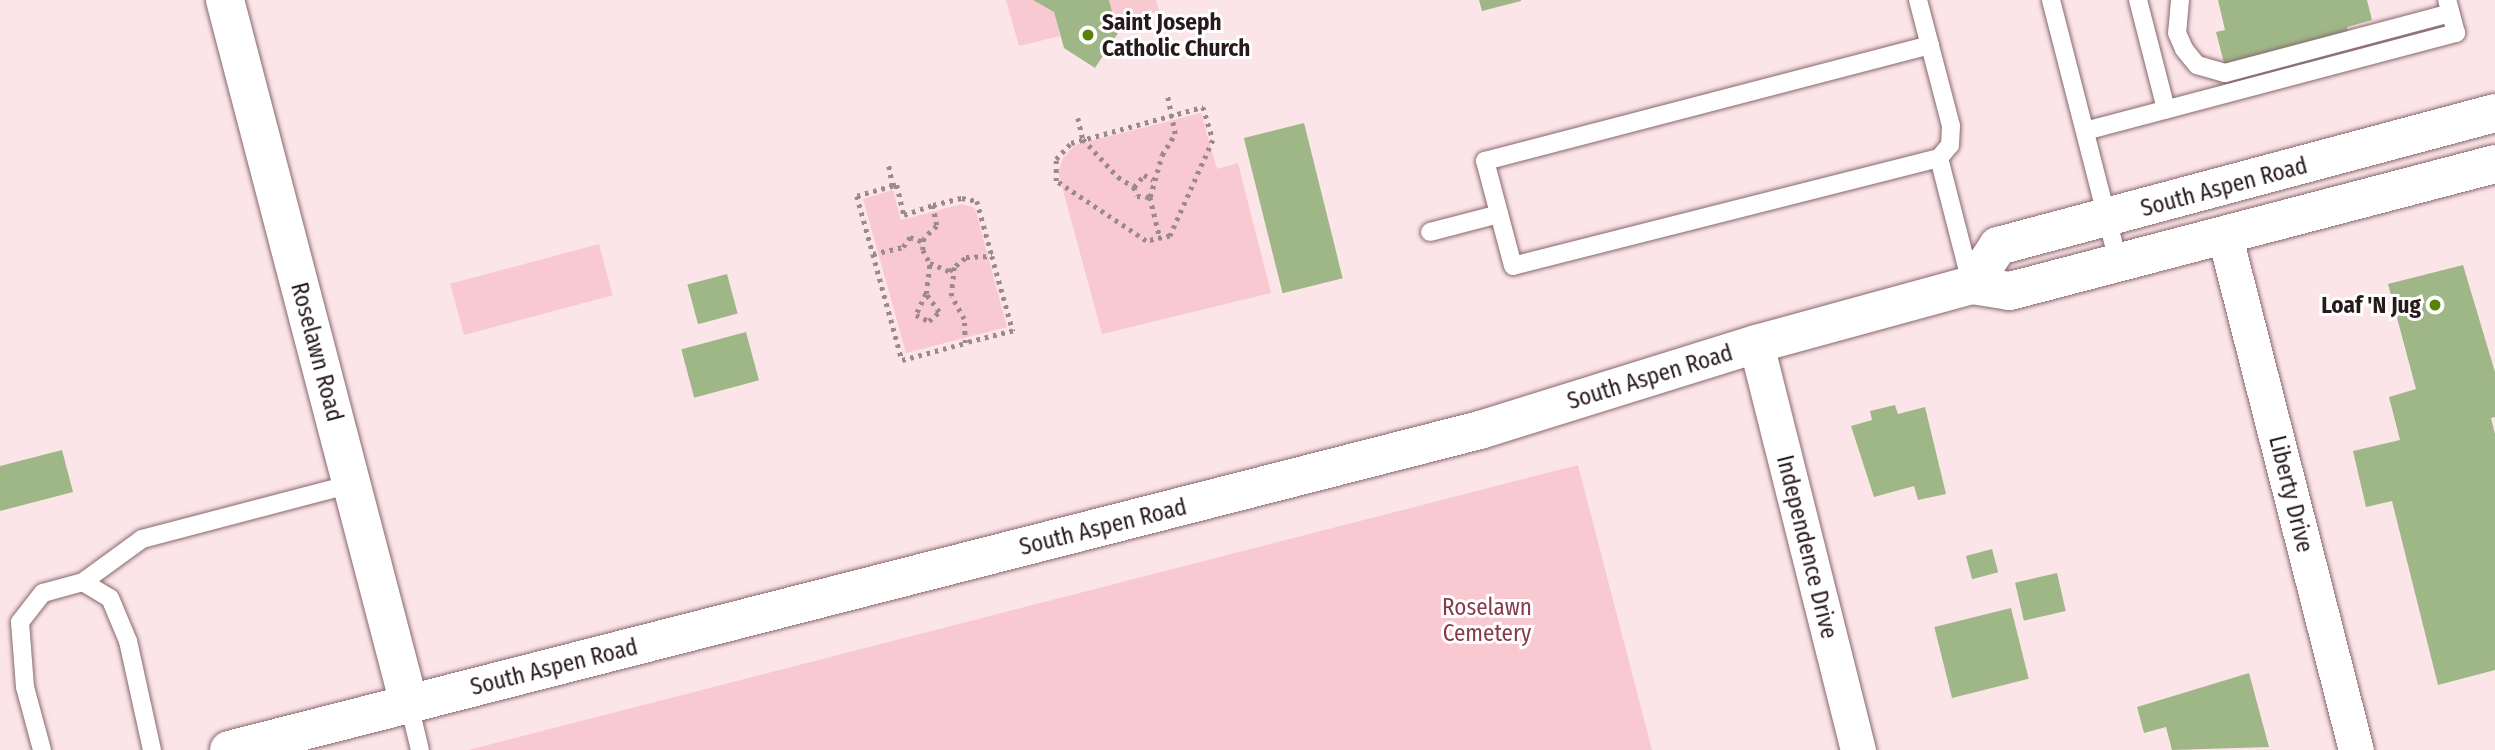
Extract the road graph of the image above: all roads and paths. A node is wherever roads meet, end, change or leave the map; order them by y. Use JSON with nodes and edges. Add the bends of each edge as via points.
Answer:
{"nodes":[{"id":1,"x":225,"y":0,"type":"edge"},
{"id":2,"x":1918,"y":0,"type":"edge"},
{"id":3,"x":2051,"y":0,"type":"edge"},
{"id":4,"x":2138,"y":0,"type":"edge"},
{"id":5,"x":2180,"y":0,"type":"edge"},
{"id":6,"x":2449,"y":7,"type":"edge"},
{"id":7,"x":1930,"y":45,"type":"junction"},
{"id":8,"x":1167,"y":94,"type":"dead end"},
{"id":9,"x":2166,"y":110,"type":"junction"},
{"id":10,"x":2495,"y":113,"type":"edge"},
{"id":11,"x":1172,"y":115,"type":"junction"},
{"id":12,"x":1078,"y":118,"type":"dead end"},
{"id":13,"x":2085,"y":131,"type":"junction"},
{"id":14,"x":1083,"y":139,"type":"junction"},
{"id":15,"x":1940,"y":158,"type":"junction"},
{"id":16,"x":2495,"y":164,"type":"edge"},
{"id":17,"x":889,"y":166,"type":"dead end"},
{"id":18,"x":1153,"y":180,"type":"junction"},
{"id":19,"x":893,"y":186,"type":"junction"},
{"id":20,"x":1134,"y":187,"type":"junction"},
{"id":21,"x":1150,"y":197,"type":"junction"},
{"id":22,"x":933,"y":205,"type":"junction"},
{"id":23,"x":1499,"y":214,"type":"junction"},
{"id":24,"x":2107,"y":218,"type":"junction"},
{"id":25,"x":1430,"y":232,"type":"dead end"},
{"id":26,"x":2225,"y":237,"type":"junction"},
{"id":27,"x":1160,"y":238,"type":"junction"},
{"id":28,"x":924,"y":242,"type":"junction"},
{"id":29,"x":873,"y":254,"type":"junction"},
{"id":30,"x":992,"y":256,"type":"junction"},
{"id":31,"x":930,"y":263,"type":"junction"},
{"id":32,"x":2119,"y":265,"type":"junction"},
{"id":33,"x":954,"y":267,"type":"junction"},
{"id":34,"x":1972,"y":285,"type":"junction"},
{"id":35,"x":926,"y":294,"type":"junction"},
{"id":36,"x":965,"y":343,"type":"junction"},
{"id":37,"x":1756,"y":344,"type":"junction"},
{"id":38,"x":352,"y":484,"type":"junction"},
{"id":39,"x":83,"y":582,"type":"junction"},
{"id":40,"x":409,"y":704,"type":"junction"},
{"id":41,"x":42,"y":750,"type":"edge"},
{"id":42,"x":152,"y":750,"type":"edge"},
{"id":43,"x":229,"y":750,"type":"edge"},
{"id":44,"x":420,"y":750,"type":"edge"},
{"id":45,"x":1858,"y":750,"type":"edge"},
{"id":46,"x":2356,"y":750,"type":"edge"}],
"edges":[{"from":1,"to":38,"type":"street","name":"Roselawn Road"},
{"from":2,"to":7,"type":"lane"},
{"from":3,"to":13,"type":"lane"},
{"from":4,"to":9,"type":"lane"},
{"from":5,"to":6,"type":"lane","via":[[2177,33],[2184,49],[2197,65],[2225,73]]},
{"from":6,"to":9,"type":"lane","via":[[2456,33]]},
{"from":7,"to":15,"type":"lane","via":[[1951,126],[1950,145]]},
{"from":7,"to":23,"type":"lane","via":[[1485,161]]},
{"from":8,"to":11,"type":"path"},
{"from":9,"to":13,"type":"lane"},
{"from":10,"to":24,"type":"street","name":"South Aspen Road"},
{"from":11,"to":14,"type":"path"},
{"from":11,"to":18,"type":"path","via":[[1175,134]]},
{"from":11,"to":27,"type":"path","via":[[1203,107],[1213,140],[1170,236]]},
{"from":12,"to":14,"type":"path"},
{"from":13,"to":24,"type":"lane"},
{"from":14,"to":20,"type":"path","via":[[1118,177]]},
{"from":14,"to":27,"type":"path","via":[[1071,143],[1056,159],[1056,181],[1146,241]]},
{"from":15,"to":23,"type":"lane","via":[[1513,266]]},
{"from":15,"to":34,"type":"lane"},
{"from":16,"to":26,"type":"street","name":"South Aspen Road"},
{"from":17,"to":19,"type":"path"},
{"from":18,"to":20,"type":"path","via":[[1144,175]]},
{"from":18,"to":21,"type":"path"},
{"from":19,"to":22,"type":"path","via":[[897,186],[904,215]]},
{"from":19,"to":29,"type":"path","via":[[857,196]]},
{"from":20,"to":21,"type":"path","via":[[1138,196]]},
{"from":21,"to":27,"type":"path"},
{"from":22,"to":28,"type":"path","via":[[937,226]]},
{"from":22,"to":30,"type":"path","via":[[962,198],[977,201]]},
{"from":23,"to":25,"type":"lane"},
{"from":24,"to":32,"type":"lane"},
{"from":24,"to":34,"type":"street","name":"South Aspen Road","via":[[1998,246]]},
{"from":26,"to":32,"type":"street","name":"South Aspen Road"},
{"from":26,"to":46,"type":"street","name":"Liberty Drive"},
{"from":28,"to":29,"type":"path","via":[[910,237],[903,247]]},
{"from":28,"to":31,"type":"path"},
{"from":29,"to":36,"type":"path","via":[[902,359]]},
{"from":30,"to":33,"type":"path","via":[[966,257]]},
{"from":30,"to":36,"type":"path","via":[[1013,331]]},
{"from":31,"to":33,"type":"path","via":[[949,271]]},
{"from":31,"to":35,"type":"path"},
{"from":32,"to":34,"type":"street","name":"South Aspen Road","via":[[2010,291]]},
{"from":33,"to":36,"type":"path","via":[[951,296],[964,319]]},
{"from":34,"to":37,"type":"street","name":"South Aspen Road"},
{"from":35,"to":35,"type":"path","via":[[916,315],[929,321],[939,312]]},
{"from":37,"to":40,"type":"street","name":"South Aspen Road","via":[[1480,430]]},
{"from":37,"to":45,"type":"street","name":"Independence Drive"},
{"from":38,"to":39,"type":"lane","via":[[142,539]]},
{"from":38,"to":40,"type":"street","name":"Roselawn Road"},
{"from":39,"to":41,"type":"lane","via":[[43,593],[20,622],[25,687]]},
{"from":39,"to":42,"type":"lane","via":[[110,598],[128,641]]},
{"from":40,"to":43,"type":"street","name":"South Aspen Road"},
{"from":40,"to":44,"type":"lane"}]}
